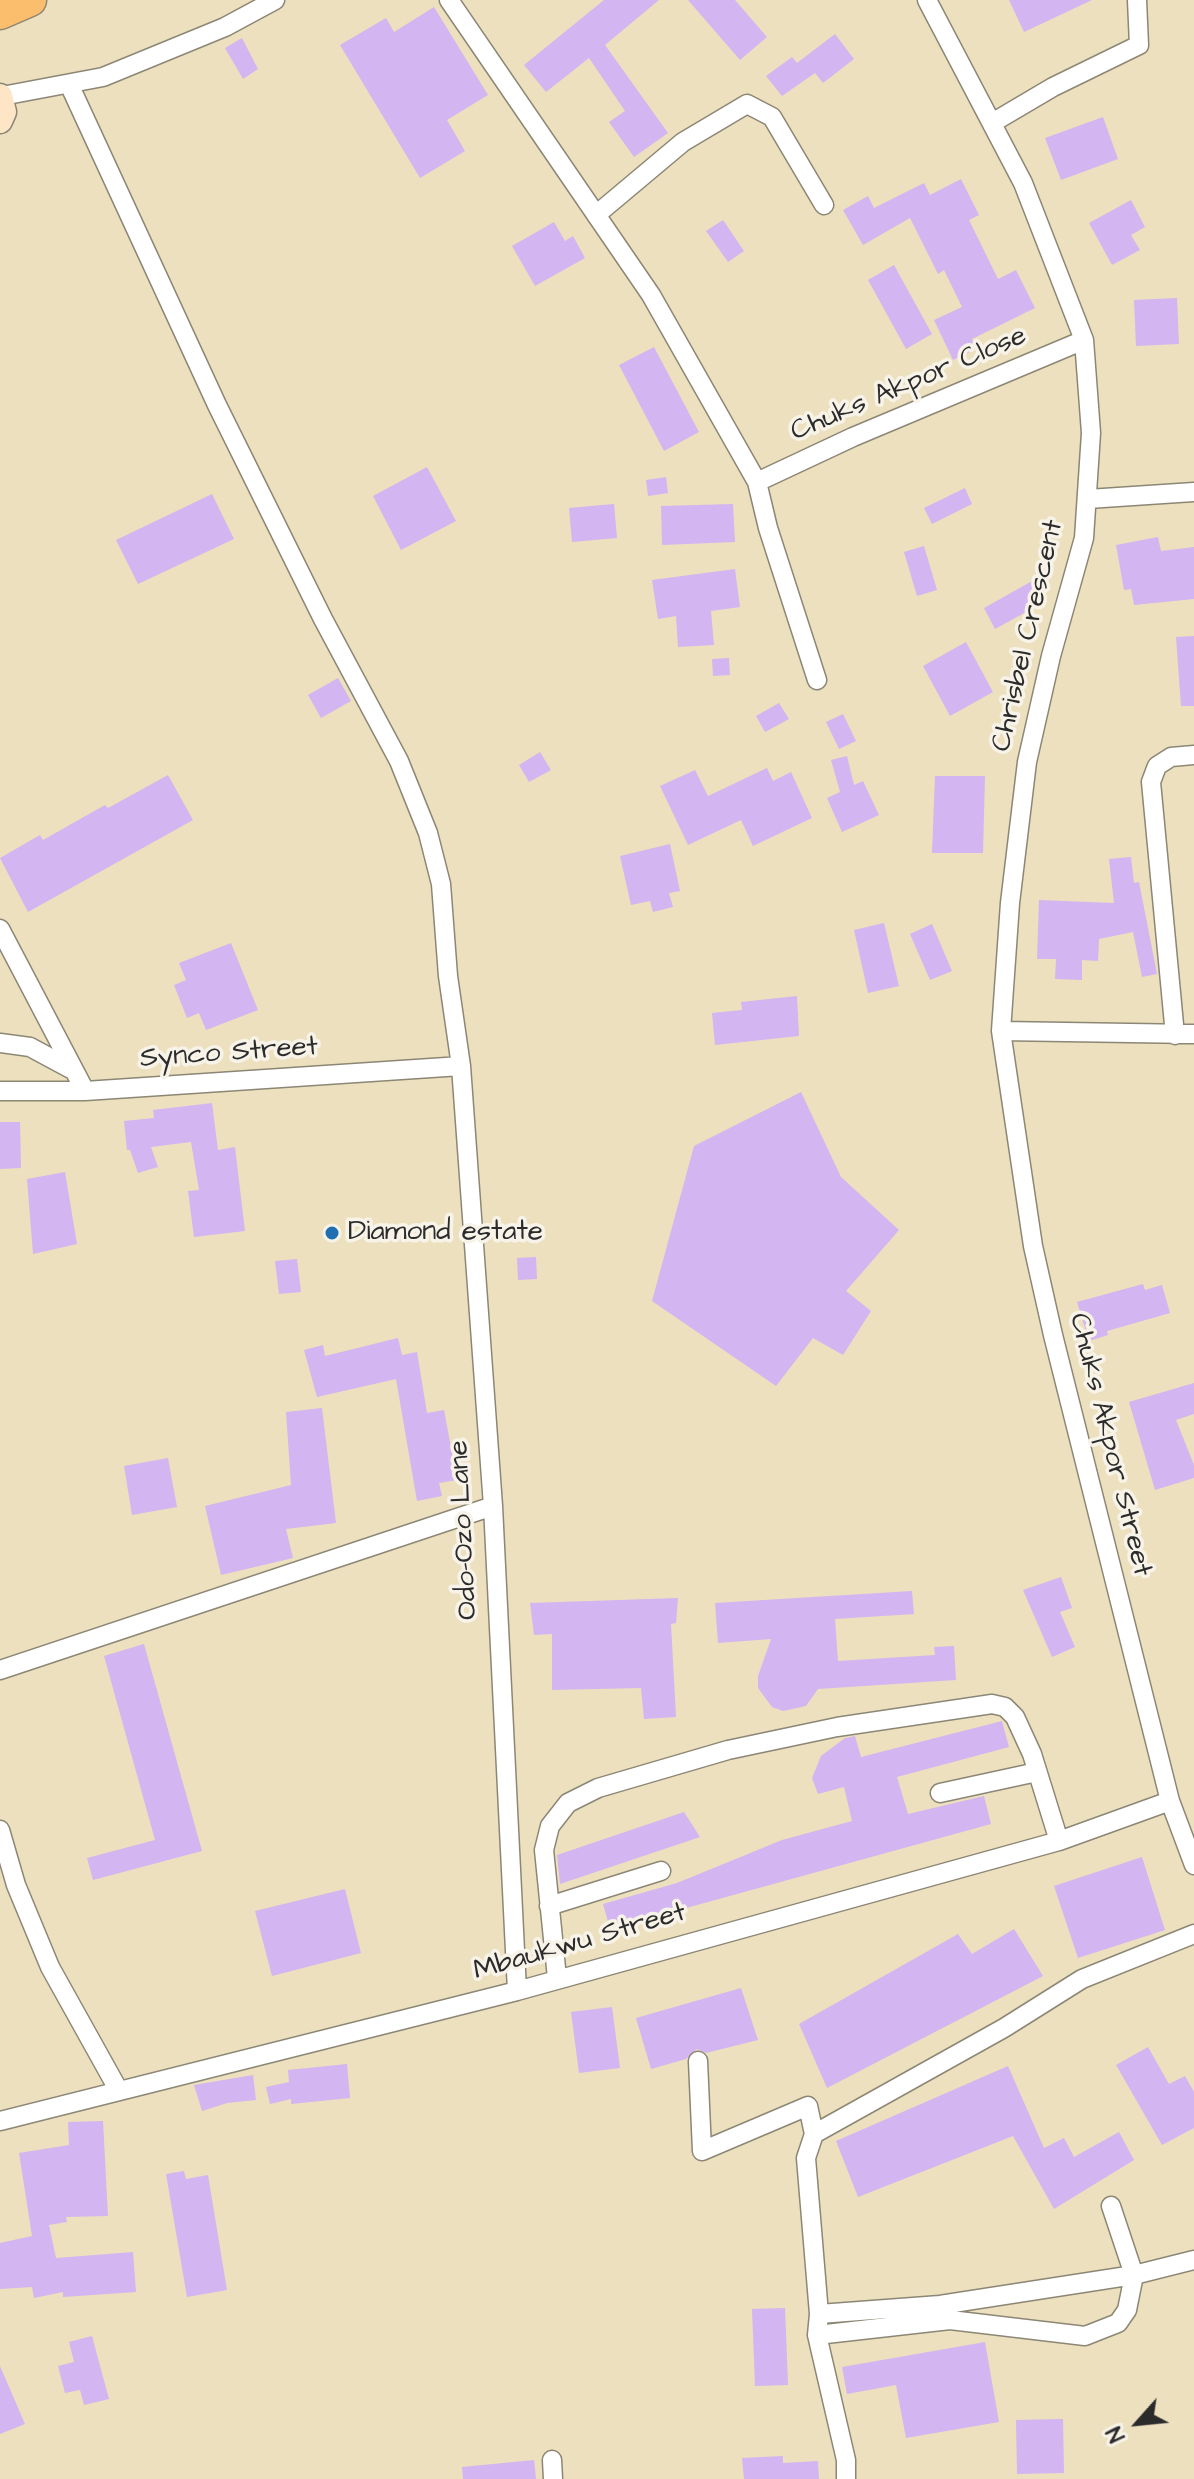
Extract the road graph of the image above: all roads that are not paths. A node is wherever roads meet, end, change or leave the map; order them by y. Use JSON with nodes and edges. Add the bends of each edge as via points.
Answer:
{"nodes":[{"id":1,"x":30,"y":0,"type":"edge"},
{"id":2,"x":275,"y":0,"type":"edge"},
{"id":3,"x":449,"y":0,"type":"edge"},
{"id":4,"x":927,"y":0,"type":"edge"},
{"id":5,"x":1137,"y":0,"type":"edge"},
{"id":6,"x":0,"y":13,"type":"edge"},
{"id":7,"x":69,"y":84,"type":"junction"},
{"id":8,"x":1,"y":96,"type":"edge"},
{"id":9,"x":0,"y":121,"type":"edge"},
{"id":10,"x":992,"y":123,"type":"junction"},
{"id":11,"x":824,"y":205,"type":"dead end"},
{"id":12,"x":596,"y":215,"type":"junction"},
{"id":13,"x":1084,"y":340,"type":"junction"},
{"id":14,"x":757,"y":482,"type":"junction"},
{"id":15,"x":1194,"y":492,"type":"edge"},
{"id":16,"x":1088,"y":499,"type":"junction"},
{"id":17,"x":817,"y":680,"type":"dead end"},
{"id":18,"x":1194,"y":755,"type":"edge"},
{"id":19,"x":0,"y":929,"type":"edge"},
{"id":20,"x":1001,"y":1031,"type":"junction"},
{"id":21,"x":1185,"y":1034,"type":"edge"},
{"id":22,"x":0,"y":1043,"type":"edge"},
{"id":23,"x":461,"y":1066,"type":"junction"},
{"id":24,"x":71,"y":1069,"type":"junction"},
{"id":25,"x":0,"y":1091,"type":"edge"},
{"id":26,"x":85,"y":1091,"type":"junction"},
{"id":27,"x":493,"y":1506,"type":"junction"},
{"id":28,"x":0,"y":1670,"type":"edge"},
{"id":29,"x":1037,"y":1772,"type":"junction"},
{"id":30,"x":940,"y":1793,"type":"dead end"},
{"id":31,"x":1170,"y":1801,"type":"junction"},
{"id":32,"x":0,"y":1830,"type":"edge"},
{"id":33,"x":1059,"y":1841,"type":"junction"},
{"id":34,"x":1194,"y":1865,"type":"edge"},
{"id":35,"x":661,"y":1871,"type":"dead end"},
{"id":36,"x":549,"y":1906,"type":"junction"},
{"id":37,"x":1194,"y":1934,"type":"edge"},
{"id":38,"x":557,"y":1978,"type":"junction"},
{"id":39,"x":517,"y":1991,"type":"junction"},
{"id":40,"x":698,"y":2061,"type":"dead end"},
{"id":41,"x":119,"y":2091,"type":"junction"},
{"id":42,"x":0,"y":2121,"type":"edge"},
{"id":43,"x":814,"y":2134,"type":"junction"},
{"id":44,"x":1111,"y":2206,"type":"dead end"},
{"id":45,"x":1194,"y":2260,"type":"edge"},
{"id":46,"x":1134,"y":2275,"type":"junction"},
{"id":47,"x":819,"y":2314,"type":"junction"},
{"id":48,"x":817,"y":2335,"type":"junction"},
{"id":49,"x":552,"y":2460,"type":"dead end"},
{"id":50,"x":553,"y":2479,"type":"edge"},
{"id":51,"x":846,"y":2479,"type":"edge"}],
"edges":[{"from":1,"to":6,"type":"highway"},
{"from":2,"to":7,"type":"street","via":[[146,60]]},
{"from":3,"to":12,"type":"street"},
{"from":4,"to":10,"type":"street","name":"Chrisbel Crescent"},
{"from":5,"to":10,"type":"street","via":[[1139,45]]},
{"from":7,"to":8,"type":"street"},
{"from":7,"to":23,"type":"street","name":"Odo-Ozo Lane","via":[[217,405],[399,761],[441,884]]},
{"from":8,"to":9,"type":"street"},
{"from":10,"to":13,"type":"street","name":"Chrisbel Crescent","via":[[1023,183]]},
{"from":11,"to":12,"type":"street","via":[[772,117],[747,104],[683,142]]},
{"from":12,"to":14,"type":"street","via":[[651,295]]},
{"from":13,"to":14,"type":"street","name":"Chuks Akpor Close"},
{"from":13,"to":16,"type":"street","name":"Chrisbel Crescent","via":[[1091,433]]},
{"from":14,"to":17,"type":"street"},
{"from":15,"to":16,"type":"street"},
{"from":16,"to":20,"type":"street","name":"Chrisbel Crescent","via":[[1084,538],[1027,762]]},
{"from":18,"to":21,"type":"street","via":[[1171,757],[1157,766],[1151,782]]},
{"from":19,"to":24,"type":"street"},
{"from":20,"to":21,"type":"street"},
{"from":20,"to":31,"type":"street","name":"Chuks Akpor Street","via":[[1033,1246]]},
{"from":22,"to":24,"type":"street","via":[[30,1047]]},
{"from":23,"to":26,"type":"street","name":"Synco Street"},
{"from":23,"to":27,"type":"street","name":"Odo-Ozo Lane"},
{"from":24,"to":26,"type":"street"},
{"from":25,"to":26,"type":"street","name":"Synco Street"},
{"from":27,"to":28,"type":"street"},
{"from":27,"to":39,"type":"street","name":"Odo-Ozo Lane"},
{"from":29,"to":30,"type":"street"},
{"from":29,"to":33,"type":"street"},
{"from":29,"to":36,"type":"street","via":[[1015,1717],[992,1704],[728,1750],[598,1788],[568,1803],[550,1826],[544,1850]]},
{"from":31,"to":33,"type":"street","name":"Mbaukwu Street"},
{"from":31,"to":34,"type":"street","name":"Chuks Akpor Street"},
{"from":32,"to":41,"type":"street","via":[[50,1967]]},
{"from":33,"to":38,"type":"street","name":"Mbaukwu Street"},
{"from":35,"to":36,"type":"street"},
{"from":36,"to":38,"type":"street"},
{"from":37,"to":43,"type":"street","via":[[1082,1979]]},
{"from":38,"to":39,"type":"street","name":"Mbaukwu Street"},
{"from":39,"to":41,"type":"street","name":"Mbaukwu Street"},
{"from":40,"to":43,"type":"street","via":[[702,2151],[808,2106]]},
{"from":41,"to":42,"type":"street","name":"Mbaukwu Street"},
{"from":43,"to":47,"type":"street","via":[[806,2172]]},
{"from":44,"to":46,"type":"street"},
{"from":45,"to":46,"type":"street"},
{"from":46,"to":47,"type":"street","via":[[940,2305]]},
{"from":46,"to":48,"type":"street","via":[[1123,2317],[1085,2336],[950,2320]]},
{"from":47,"to":48,"type":"street"},
{"from":48,"to":51,"type":"street"},
{"from":49,"to":50,"type":"street"}]}
